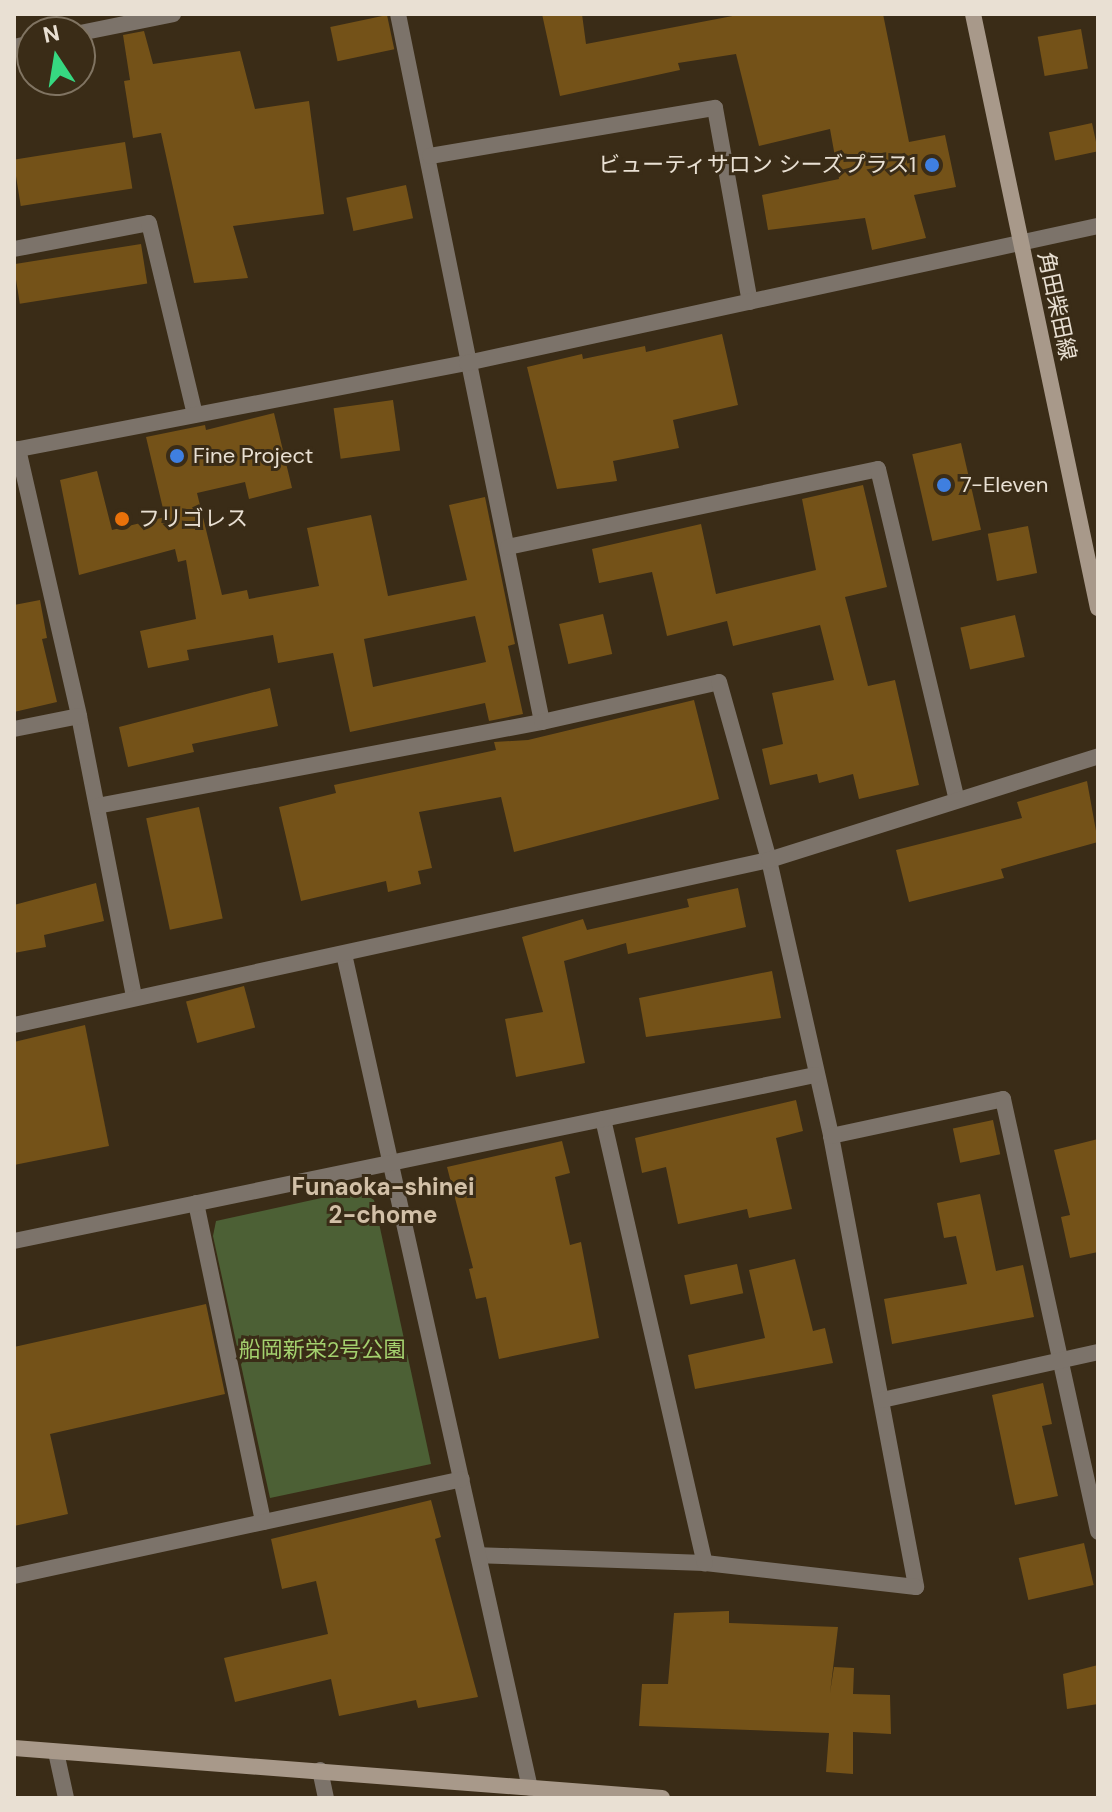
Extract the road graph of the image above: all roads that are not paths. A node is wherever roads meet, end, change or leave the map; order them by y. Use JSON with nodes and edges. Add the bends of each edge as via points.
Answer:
{"nodes":[{"id":1,"x":173,"y":14,"type":"edge"},
{"id":2,"x":398,"y":14,"type":"edge"},
{"id":3,"x":973,"y":14,"type":"edge"},
{"id":4,"x":96,"y":30,"type":"edge"},
{"id":5,"x":430,"y":156,"type":"junction"},
{"id":6,"x":1098,"y":226,"type":"edge"},
{"id":7,"x":1021,"y":243,"type":"junction"},
{"id":8,"x":14,"y":249,"type":"edge"},
{"id":9,"x":750,"y":302,"type":"junction"},
{"id":10,"x":467,"y":363,"type":"junction"},
{"id":11,"x":195,"y":415,"type":"junction"},
{"id":12,"x":16,"y":449,"type":"edge"},
{"id":13,"x":508,"y":547,"type":"junction"},
{"id":14,"x":1098,"y":608,"type":"edge"},
{"id":15,"x":79,"y":716,"type":"junction"},
{"id":16,"x":542,"y":722,"type":"junction"},
{"id":17,"x":14,"y":729,"type":"edge"},
{"id":18,"x":1098,"y":756,"type":"edge"},
{"id":19,"x":957,"y":800,"type":"junction"},
{"id":20,"x":97,"y":806,"type":"junction"},
{"id":21,"x":769,"y":860,"type":"junction"},
{"id":22,"x":344,"y":954,"type":"junction"},
{"id":23,"x":134,"y":996,"type":"junction"},
{"id":24,"x":14,"y":1025,"type":"edge"},
{"id":25,"x":815,"y":1075,"type":"junction"},
{"id":26,"x":603,"y":1119,"type":"junction"},
{"id":27,"x":831,"y":1136,"type":"junction"},
{"id":28,"x":393,"y":1161,"type":"junction"},
{"id":29,"x":196,"y":1203,"type":"junction"},
{"id":30,"x":14,"y":1241,"type":"edge"},
{"id":31,"x":1098,"y":1352,"type":"edge"},
{"id":32,"x":1059,"y":1360,"type":"junction"},
{"id":33,"x":882,"y":1400,"type":"junction"},
{"id":34,"x":462,"y":1479,"type":"junction"},
{"id":35,"x":263,"y":1522,"type":"junction"},
{"id":36,"x":1098,"y":1532,"type":"edge"},
{"id":37,"x":480,"y":1555,"type":"junction"},
{"id":38,"x":705,"y":1563,"type":"junction"},
{"id":39,"x":14,"y":1576,"type":"edge"},
{"id":40,"x":14,"y":1748,"type":"edge"},
{"id":41,"x":56,"y":1752,"type":"junction"},
{"id":42,"x":320,"y":1770,"type":"junction"},
{"id":43,"x":530,"y":1788,"type":"junction"},
{"id":44,"x":633,"y":1797,"type":"edge"},
{"id":45,"x":66,"y":1798,"type":"edge"},
{"id":46,"x":326,"y":1798,"type":"edge"},
{"id":47,"x":662,"y":1798,"type":"edge"}],
"edges":[{"from":1,"to":4,"type":"street"},
{"from":2,"to":5,"type":"street"},
{"from":3,"to":7,"type":"street","name":"角田柴田線"},
{"from":5,"to":9,"type":"street","via":[[715,108]]},
{"from":5,"to":10,"type":"street"},
{"from":6,"to":7,"type":"street"},
{"from":7,"to":9,"type":"street"},
{"from":7,"to":14,"type":"street","name":"角田柴田線"},
{"from":8,"to":11,"type":"street","via":[[149,223]]},
{"from":9,"to":10,"type":"street"},
{"from":10,"to":11,"type":"street"},
{"from":10,"to":13,"type":"street"},
{"from":11,"to":12,"type":"street"},
{"from":12,"to":15,"type":"street"},
{"from":13,"to":16,"type":"street"},
{"from":13,"to":19,"type":"street","via":[[878,469]]},
{"from":15,"to":17,"type":"street"},
{"from":15,"to":20,"type":"street"},
{"from":16,"to":20,"type":"street"},
{"from":16,"to":21,"type":"street","via":[[719,682]]},
{"from":18,"to":19,"type":"street"},
{"from":19,"to":21,"type":"street"},
{"from":20,"to":23,"type":"street"},
{"from":21,"to":22,"type":"street"},
{"from":21,"to":25,"type":"street"},
{"from":22,"to":23,"type":"street"},
{"from":22,"to":28,"type":"street"},
{"from":23,"to":24,"type":"street"},
{"from":25,"to":26,"type":"street"},
{"from":25,"to":27,"type":"street"},
{"from":26,"to":28,"type":"street"},
{"from":26,"to":38,"type":"street"},
{"from":27,"to":32,"type":"street","via":[[1003,1099]]},
{"from":27,"to":33,"type":"street"},
{"from":28,"to":29,"type":"street"},
{"from":28,"to":34,"type":"street"},
{"from":29,"to":30,"type":"street"},
{"from":29,"to":35,"type":"street"},
{"from":31,"to":32,"type":"street"},
{"from":32,"to":33,"type":"street"},
{"from":32,"to":36,"type":"street"},
{"from":33,"to":38,"type":"street","via":[[916,1587]]},
{"from":34,"to":35,"type":"street"},
{"from":34,"to":37,"type":"street"},
{"from":35,"to":39,"type":"street"},
{"from":37,"to":38,"type":"street"},
{"from":37,"to":43,"type":"street"},
{"from":40,"to":41,"type":"street"},
{"from":41,"to":42,"type":"street"},
{"from":41,"to":45,"type":"street"},
{"from":42,"to":43,"type":"street"},
{"from":42,"to":46,"type":"street"},
{"from":43,"to":44,"type":"street"},
{"from":44,"to":47,"type":"street"}]}
